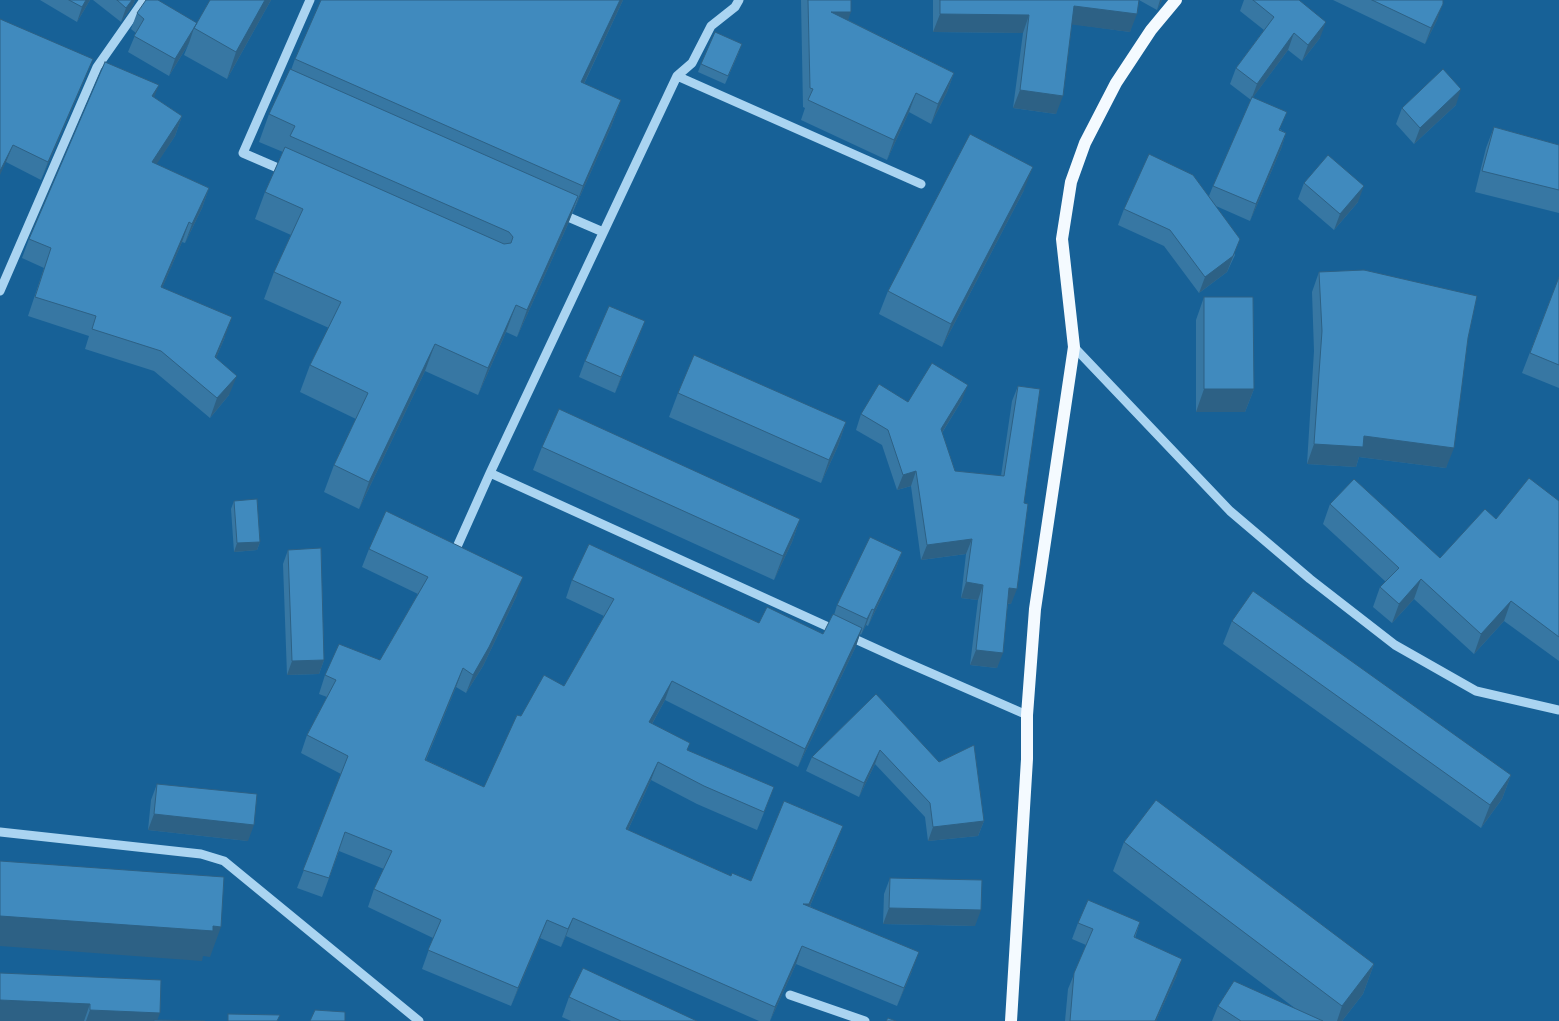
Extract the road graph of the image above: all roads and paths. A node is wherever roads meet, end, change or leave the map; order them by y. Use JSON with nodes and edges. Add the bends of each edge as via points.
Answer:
{"nodes":[{"id":1,"x":144,"y":0,"type":"edge"},
{"id":2,"x":310,"y":0,"type":"edge"},
{"id":3,"x":739,"y":0,"type":"edge"},
{"id":4,"x":1176,"y":0,"type":"edge"},
{"id":5,"x":677,"y":76,"type":"junction"},
{"id":6,"x":272,"y":86,"type":"junction"},
{"id":7,"x":281,"y":90,"type":"edge"},
{"id":8,"x":297,"y":177,"type":"edge"},
{"id":9,"x":921,"y":184,"type":"dead end"},
{"id":10,"x":549,"y":209,"type":"edge"},
{"id":11,"x":603,"y":232,"type":"junction"},
{"id":12,"x":0,"y":291,"type":"edge"},
{"id":13,"x":1074,"y":347,"type":"junction"},
{"id":14,"x":490,"y":473,"type":"junction"},
{"id":15,"x":456,"y":549,"type":"edge"},
{"id":16,"x":1559,"y":710,"type":"edge"},
{"id":17,"x":1027,"y":715,"type":"junction"},
{"id":18,"x":0,"y":832,"type":"edge"},
{"id":19,"x":790,"y":995,"type":"edge"},
{"id":20,"x":419,"y":1021,"type":"edge"},
{"id":21,"x":865,"y":1021,"type":"edge"},
{"id":22,"x":1011,"y":1021,"type":"edge"}],
"edges":[{"from":1,"to":12,"type":"street","via":[[97,67]]},
{"from":2,"to":6,"type":"street"},
{"from":3,"to":5,"type":"street","via":[[711,26],[692,62]]},
{"from":4,"to":13,"type":"main road","via":[[1151,30],[1116,83],[1085,143],[1071,182],[1062,239]]},
{"from":5,"to":9,"type":"street"},
{"from":5,"to":11,"type":"street"},
{"from":6,"to":7,"type":"street"},
{"from":6,"to":8,"type":"street","via":[[242,153]]},
{"from":10,"to":11,"type":"street"},
{"from":11,"to":14,"type":"street"},
{"from":13,"to":16,"type":"street","via":[[1230,511],[1395,645],[1476,691]]},
{"from":13,"to":17,"type":"main road","via":[[1035,609]]},
{"from":14,"to":15,"type":"street"},
{"from":14,"to":17,"type":"street"},
{"from":17,"to":22,"type":"main road"},
{"from":18,"to":20,"type":"street","via":[[201,854],[224,861]]},
{"from":19,"to":21,"type":"street"}]}
